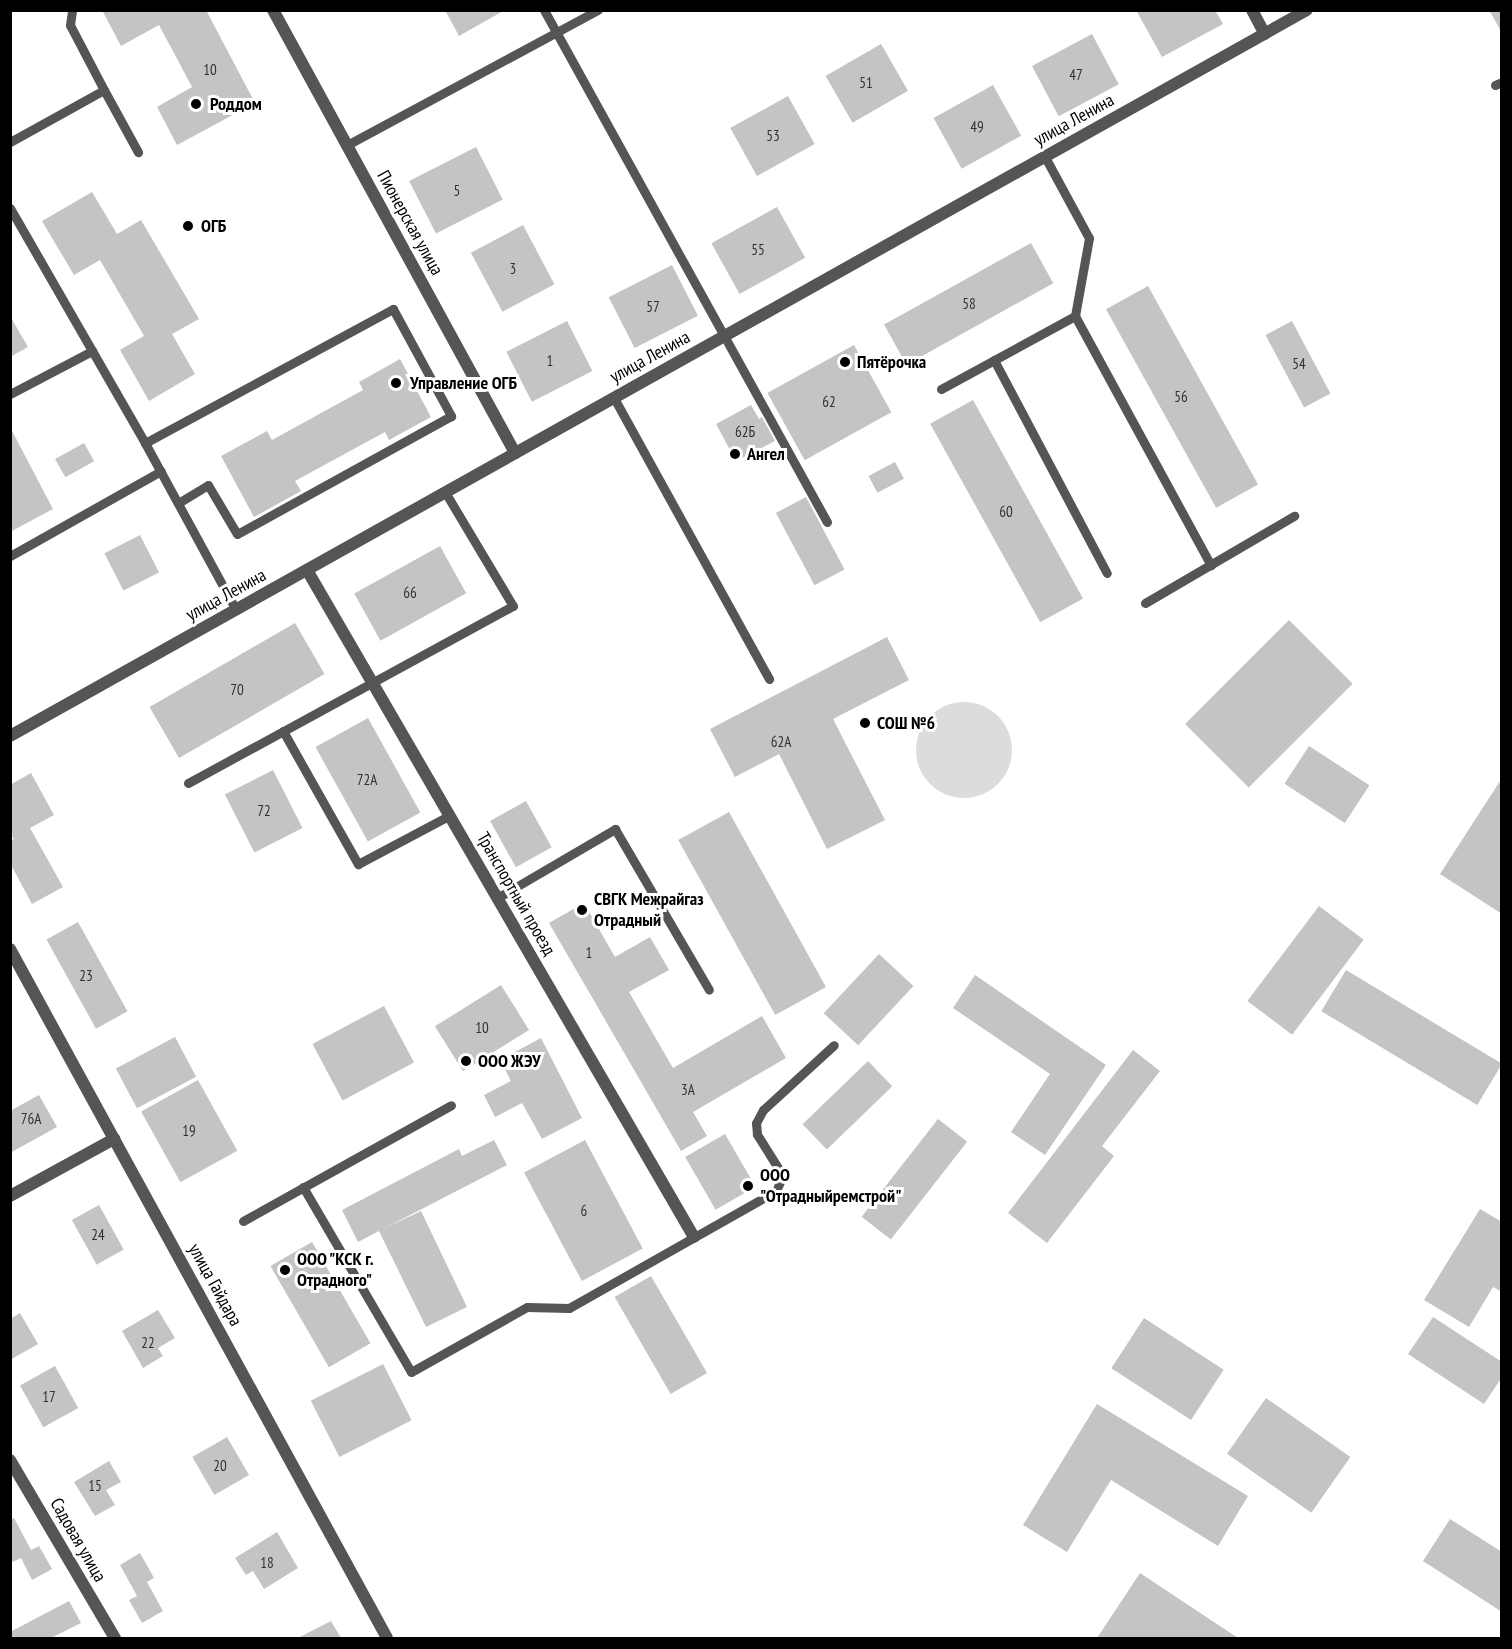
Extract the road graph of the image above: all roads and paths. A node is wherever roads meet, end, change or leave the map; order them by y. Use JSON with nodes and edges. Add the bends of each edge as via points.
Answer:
{"nodes":[{"id":1,"x":72,"y":10,"type":"edge"},
{"id":2,"x":273,"y":10,"type":"edge"},
{"id":3,"x":544,"y":10,"type":"edge"},
{"id":4,"x":598,"y":10,"type":"edge"},
{"id":5,"x":1252,"y":10,"type":"edge"},
{"id":6,"x":1307,"y":10,"type":"edge"},
{"id":7,"x":556,"y":33,"type":"junction"},
{"id":8,"x":1265,"y":34,"type":"junction"},
{"id":9,"x":104,"y":90,"type":"junction"},
{"id":10,"x":10,"y":142,"type":"edge"},
{"id":11,"x":346,"y":146,"type":"junction"},
{"id":12,"x":138,"y":152,"type":"dead end"},
{"id":13,"x":1045,"y":157,"type":"junction"},
{"id":14,"x":10,"y":208,"type":"edge"},
{"id":15,"x":1075,"y":316,"type":"junction"},
{"id":16,"x":723,"y":337,"type":"junction"},
{"id":17,"x":92,"y":351,"type":"junction"},
{"id":18,"x":994,"y":360,"type":"junction"},
{"id":19,"x":941,"y":389,"type":"dead end"},
{"id":20,"x":10,"y":394,"type":"edge"},
{"id":21,"x":614,"y":398,"type":"junction"},
{"id":22,"x":145,"y":443,"type":"junction"},
{"id":23,"x":515,"y":453,"type":"junction"},
{"id":24,"x":160,"y":471,"type":"junction"},
{"id":25,"x":446,"y":492,"type":"junction"},
{"id":26,"x":178,"y":502,"type":"junction"},
{"id":27,"x":1294,"y":516,"type":"dead end"},
{"id":28,"x":827,"y":522,"type":"dead end"},
{"id":29,"x":10,"y":556,"type":"edge"},
{"id":30,"x":1211,"y":564,"type":"junction"},
{"id":31,"x":307,"y":570,"type":"junction"},
{"id":32,"x":1107,"y":573,"type":"dead end"},
{"id":33,"x":1145,"y":603,"type":"dead end"},
{"id":34,"x":236,"y":610,"type":"junction"},
{"id":35,"x":769,"y":679,"type":"dead end"},
{"id":36,"x":372,"y":682,"type":"junction"},
{"id":37,"x":283,"y":731,"type":"junction"},
{"id":38,"x":10,"y":736,"type":"edge"},
{"id":39,"x":188,"y":783,"type":"dead end"},
{"id":40,"x":450,"y":815,"type":"junction"},
{"id":41,"x":497,"y":898,"type":"junction"},
{"id":42,"x":10,"y":950,"type":"edge"},
{"id":43,"x":709,"y":990,"type":"dead end"},
{"id":44,"x":834,"y":1045,"type":"dead end"},
{"id":45,"x":451,"y":1105,"type":"dead end"},
{"id":46,"x":114,"y":1139,"type":"junction"},
{"id":47,"x":303,"y":1187,"type":"junction"},
{"id":48,"x":10,"y":1196,"type":"edge"},
{"id":49,"x":243,"y":1221,"type":"dead end"},
{"id":50,"x":694,"y":1237,"type":"junction"},
{"id":51,"x":10,"y":1460,"type":"edge"},
{"id":52,"x":115,"y":1638,"type":"edge"},
{"id":53,"x":387,"y":1638,"type":"edge"}],
"edges":[{"from":1,"to":9,"type":"lane","via":[[70,25]]},
{"from":2,"to":11,"type":"street","name":"Пионерская улица"},
{"from":3,"to":7,"type":"lane"},
{"from":4,"to":7,"type":"lane"},
{"from":5,"to":8,"type":"street"},
{"from":6,"to":8,"type":"street","name":"улица Ленина"},
{"from":7,"to":11,"type":"lane"},
{"from":7,"to":16,"type":"lane"},
{"from":8,"to":13,"type":"street","name":"улица Ленина"},
{"from":9,"to":10,"type":"lane"},
{"from":9,"to":12,"type":"lane"},
{"from":11,"to":23,"type":"street","name":"Пионерская улица"},
{"from":13,"to":15,"type":"lane","via":[[1089,238]]},
{"from":13,"to":16,"type":"street","name":"улица Ленина"},
{"from":14,"to":17,"type":"lane"},
{"from":15,"to":18,"type":"lane"},
{"from":15,"to":30,"type":"lane"},
{"from":16,"to":21,"type":"street","name":"улица Ленина"},
{"from":16,"to":28,"type":"lane"},
{"from":17,"to":20,"type":"lane"},
{"from":17,"to":22,"type":"lane"},
{"from":18,"to":19,"type":"lane"},
{"from":18,"to":32,"type":"lane"},
{"from":21,"to":23,"type":"street","name":"улица Ленина"},
{"from":21,"to":35,"type":"lane"},
{"from":22,"to":24,"type":"lane"},
{"from":22,"to":26,"type":"lane","via":[[393,309],[451,416],[237,534],[208,485]]},
{"from":23,"to":25,"type":"street","name":"улица Ленина"},
{"from":24,"to":26,"type":"lane"},
{"from":24,"to":29,"type":"lane"},
{"from":25,"to":31,"type":"street","name":"улица Ленина"},
{"from":25,"to":36,"type":"lane","via":[[513,606]]},
{"from":26,"to":34,"type":"lane"},
{"from":27,"to":30,"type":"lane"},
{"from":30,"to":33,"type":"lane"},
{"from":31,"to":34,"type":"street","name":"улица Ленина"},
{"from":31,"to":36,"type":"street","name":"Транспортный проезд"},
{"from":34,"to":38,"type":"street","name":"улица Ленина"},
{"from":36,"to":37,"type":"lane"},
{"from":36,"to":40,"type":"street","name":"Транспортный проезд"},
{"from":37,"to":39,"type":"lane"},
{"from":37,"to":40,"type":"lane","via":[[358,864]]},
{"from":40,"to":41,"type":"street","name":"Транспортный проезд"},
{"from":41,"to":43,"type":"lane","via":[[615,829]]},
{"from":41,"to":50,"type":"street","name":"Транспортный проезд"},
{"from":42,"to":46,"type":"street","name":"улица Гайдара"},
{"from":44,"to":50,"type":"lane","via":[[763,1110],[756,1123],[757,1134],[778,1168],[781,1180],[776,1191]]},
{"from":45,"to":47,"type":"lane"},
{"from":46,"to":48,"type":"street"},
{"from":46,"to":53,"type":"street","name":"улица Гайдара"},
{"from":47,"to":49,"type":"lane"},
{"from":47,"to":50,"type":"lane","via":[[411,1372],[527,1307],[569,1308]]},
{"from":51,"to":52,"type":"street","name":"Садовая улица"}]}
